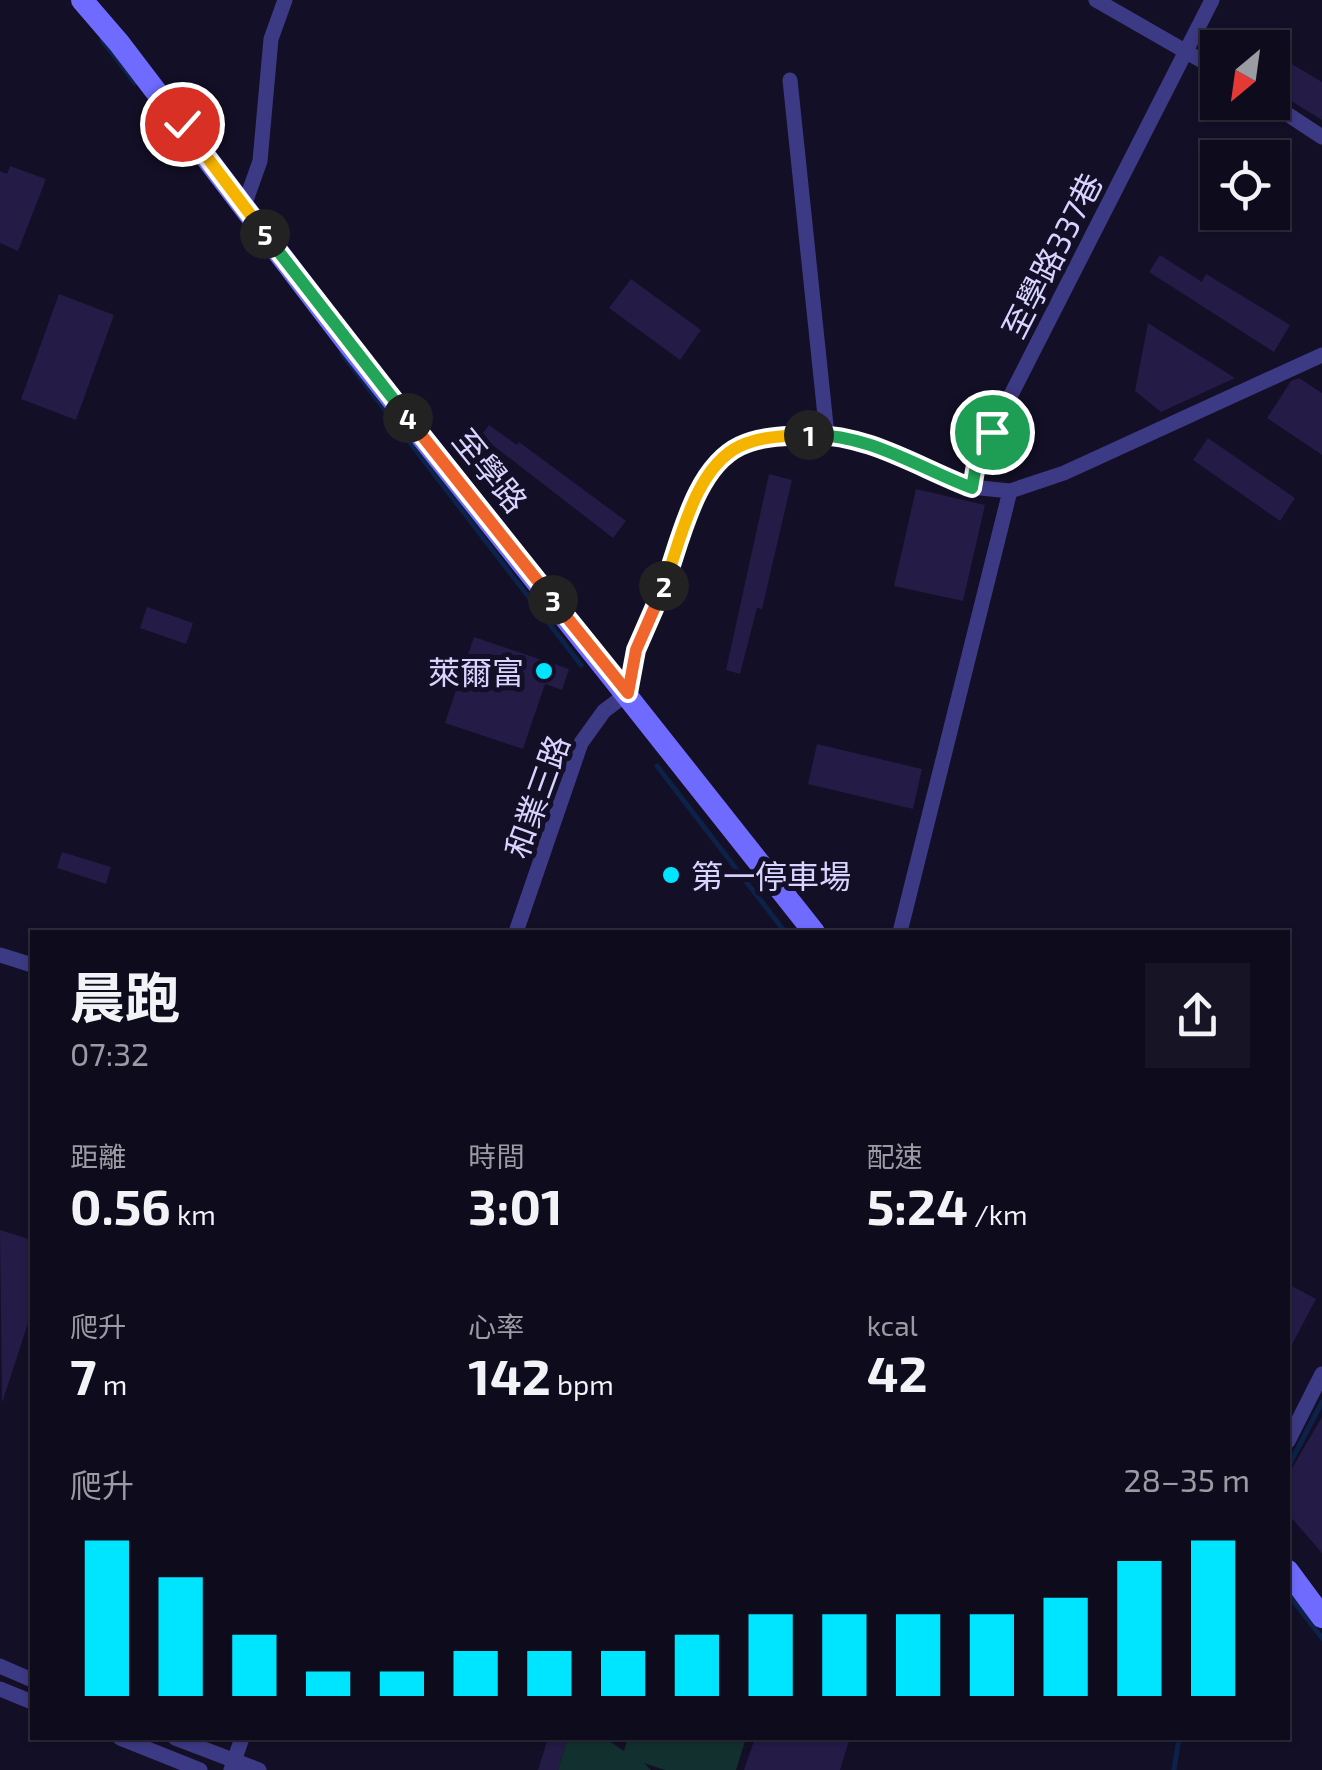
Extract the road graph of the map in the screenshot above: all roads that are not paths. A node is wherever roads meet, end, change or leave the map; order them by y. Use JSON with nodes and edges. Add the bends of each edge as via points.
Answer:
{"nodes":[{"id":1,"x":82,"y":0,"type":"edge"},
{"id":2,"x":285,"y":0,"type":"edge"},
{"id":3,"x":1096,"y":0,"type":"edge"},
{"id":4,"x":1212,"y":0,"type":"edge"},
{"id":5,"x":1186,"y":50,"type":"junction"},
{"id":6,"x":1200,"y":59,"type":"edge"},
{"id":7,"x":790,"y":80,"type":"dead end"},
{"id":8,"x":1290,"y":115,"type":"edge"},
{"id":9,"x":1322,"y":136,"type":"edge"},
{"id":10,"x":244,"y":206,"type":"junction"},
{"id":11,"x":1322,"y":356,"type":"edge"},
{"id":12,"x":827,"y":434,"type":"junction"},
{"id":13,"x":972,"y":488,"type":"junction"},
{"id":14,"x":1010,"y":491,"type":"junction"},
{"id":15,"x":628,"y":693,"type":"junction"},
{"id":16,"x":517,"y":930,"type":"edge"},
{"id":17,"x":812,"y":930,"type":"edge"},
{"id":18,"x":900,"y":930,"type":"edge"},
{"id":19,"x":0,"y":954,"type":"edge"},
{"id":20,"x":30,"y":965,"type":"edge"},
{"id":21,"x":1322,"y":1374,"type":"edge"},
{"id":22,"x":1290,"y":1437,"type":"edge"},
{"id":23,"x":1290,"y":1574,"type":"edge"},
{"id":24,"x":1322,"y":1617,"type":"edge"},
{"id":25,"x":0,"y":1666,"type":"edge"},
{"id":26,"x":30,"y":1679,"type":"edge"},
{"id":27,"x":0,"y":1689,"type":"edge"},
{"id":28,"x":30,"y":1701,"type":"edge"},
{"id":29,"x":125,"y":1740,"type":"edge"},
{"id":30,"x":179,"y":1740,"type":"edge"},
{"id":31,"x":241,"y":1740,"type":"edge"},
{"id":32,"x":232,"y":1766,"type":"edge"},
{"id":33,"x":200,"y":1770,"type":"edge"},
{"id":34,"x":258,"y":1770,"type":"edge"}],
"edges":[{"from":1,"to":10,"type":"street","name":"至學路"},
{"from":2,"to":10,"type":"street","via":[[272,39],[260,162]]},
{"from":3,"to":5,"type":"street"},
{"from":4,"to":5,"type":"street","name":"至學路337巷"},
{"from":5,"to":6,"type":"street"},
{"from":5,"to":13,"type":"street","name":"至學路337巷","via":[[992,432]]},
{"from":7,"to":12,"type":"street"},
{"from":8,"to":9,"type":"street"},
{"from":10,"to":15,"type":"street","name":"至學路"},
{"from":11,"to":14,"type":"street","via":[[1064,474]]},
{"from":12,"to":13,"type":"street","via":[[906,458]]},
{"from":12,"to":15,"type":"street","via":[[762,439],[719,461],[636,650]]},
{"from":13,"to":14,"type":"street"},
{"from":14,"to":18,"type":"street"},
{"from":15,"to":16,"type":"street","name":"和業三路","via":[[604,711],[581,743]]},
{"from":15,"to":17,"type":"street","name":"至學路"},
{"from":19,"to":20,"type":"street"},
{"from":21,"to":22,"type":"street"},
{"from":23,"to":24,"type":"street"},
{"from":25,"to":26,"type":"street"},
{"from":27,"to":28,"type":"street"},
{"from":29,"to":33,"type":"street"},
{"from":30,"to":32,"type":"street"},
{"from":31,"to":32,"type":"street"},
{"from":32,"to":34,"type":"street"}]}
